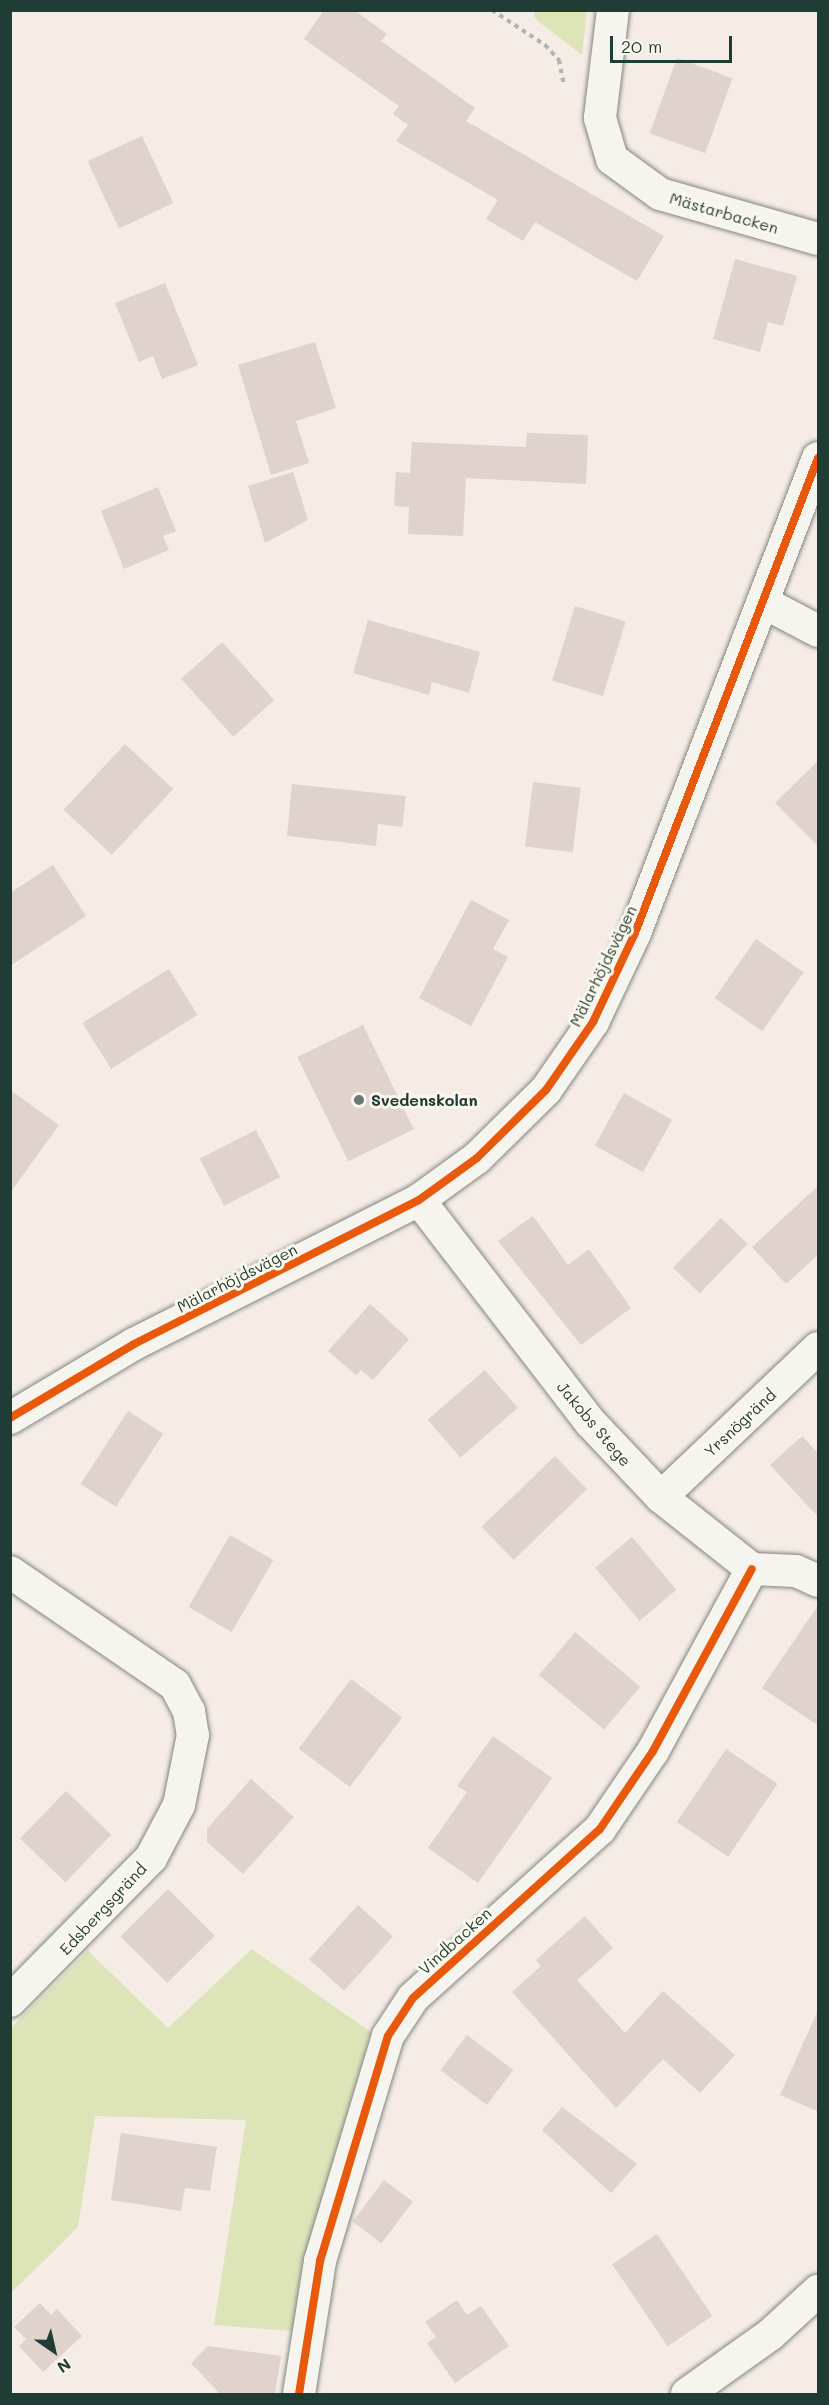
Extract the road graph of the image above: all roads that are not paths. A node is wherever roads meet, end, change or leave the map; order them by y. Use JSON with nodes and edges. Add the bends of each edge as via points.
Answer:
{"nodes":[{"id":1,"x":613,"y":10,"type":"edge"},
{"id":2,"x":819,"y":239,"type":"edge"},
{"id":3,"x":819,"y":458,"type":"edge"},
{"id":4,"x":763,"y":602,"type":"junction"},
{"id":5,"x":819,"y":631,"type":"edge"},
{"id":6,"x":419,"y":1200,"type":"junction"},
{"id":7,"x":819,"y":1348,"type":"edge"},
{"id":8,"x":10,"y":1418,"type":"edge"},
{"id":9,"x":661,"y":1497,"type":"junction"},
{"id":10,"x":752,"y":1569,"type":"junction"},
{"id":11,"x":10,"y":1572,"type":"edge"},
{"id":12,"x":819,"y":1581,"type":"edge"},
{"id":13,"x":10,"y":2001,"type":"edge"},
{"id":14,"x":819,"y":2291,"type":"edge"},
{"id":15,"x":299,"y":2394,"type":"edge"},
{"id":16,"x":687,"y":2394,"type":"edge"}],
"edges":[{"from":1,"to":2,"type":"street","name":"Mästarbacken","via":[[600,118],[612,159],[660,194]]},
{"from":3,"to":4,"type":"street","name":"Mälarhöjdsvägen"},
{"from":4,"to":5,"type":"street"},
{"from":4,"to":6,"type":"street","name":"Mälarhöjdsvägen","via":[[660,873],[572,1058],[518,1121]]},
{"from":6,"to":8,"type":"street","name":"Mälarhöjdsvägen","via":[[134,1344]]},
{"from":6,"to":9,"type":"street","name":"Jakobs Stege","via":[[590,1422]]},
{"from":7,"to":9,"type":"street","name":"Yrsnögränd"},
{"from":9,"to":10,"type":"street","name":"Jakobs Stege"},
{"from":10,"to":12,"type":"street","via":[[796,1571]]},
{"from":10,"to":15,"type":"street","name":"Vindbacken","via":[[653,1750],[600,1829],[437,1974],[388,2036],[320,2261]]},
{"from":11,"to":13,"type":"street","name":"Edsbergsgränd","via":[[175,1686],[189,1711],[193,1735],[179,1805],[151,1858]]},
{"from":14,"to":16,"type":"street","via":[[771,2334]]}]}
